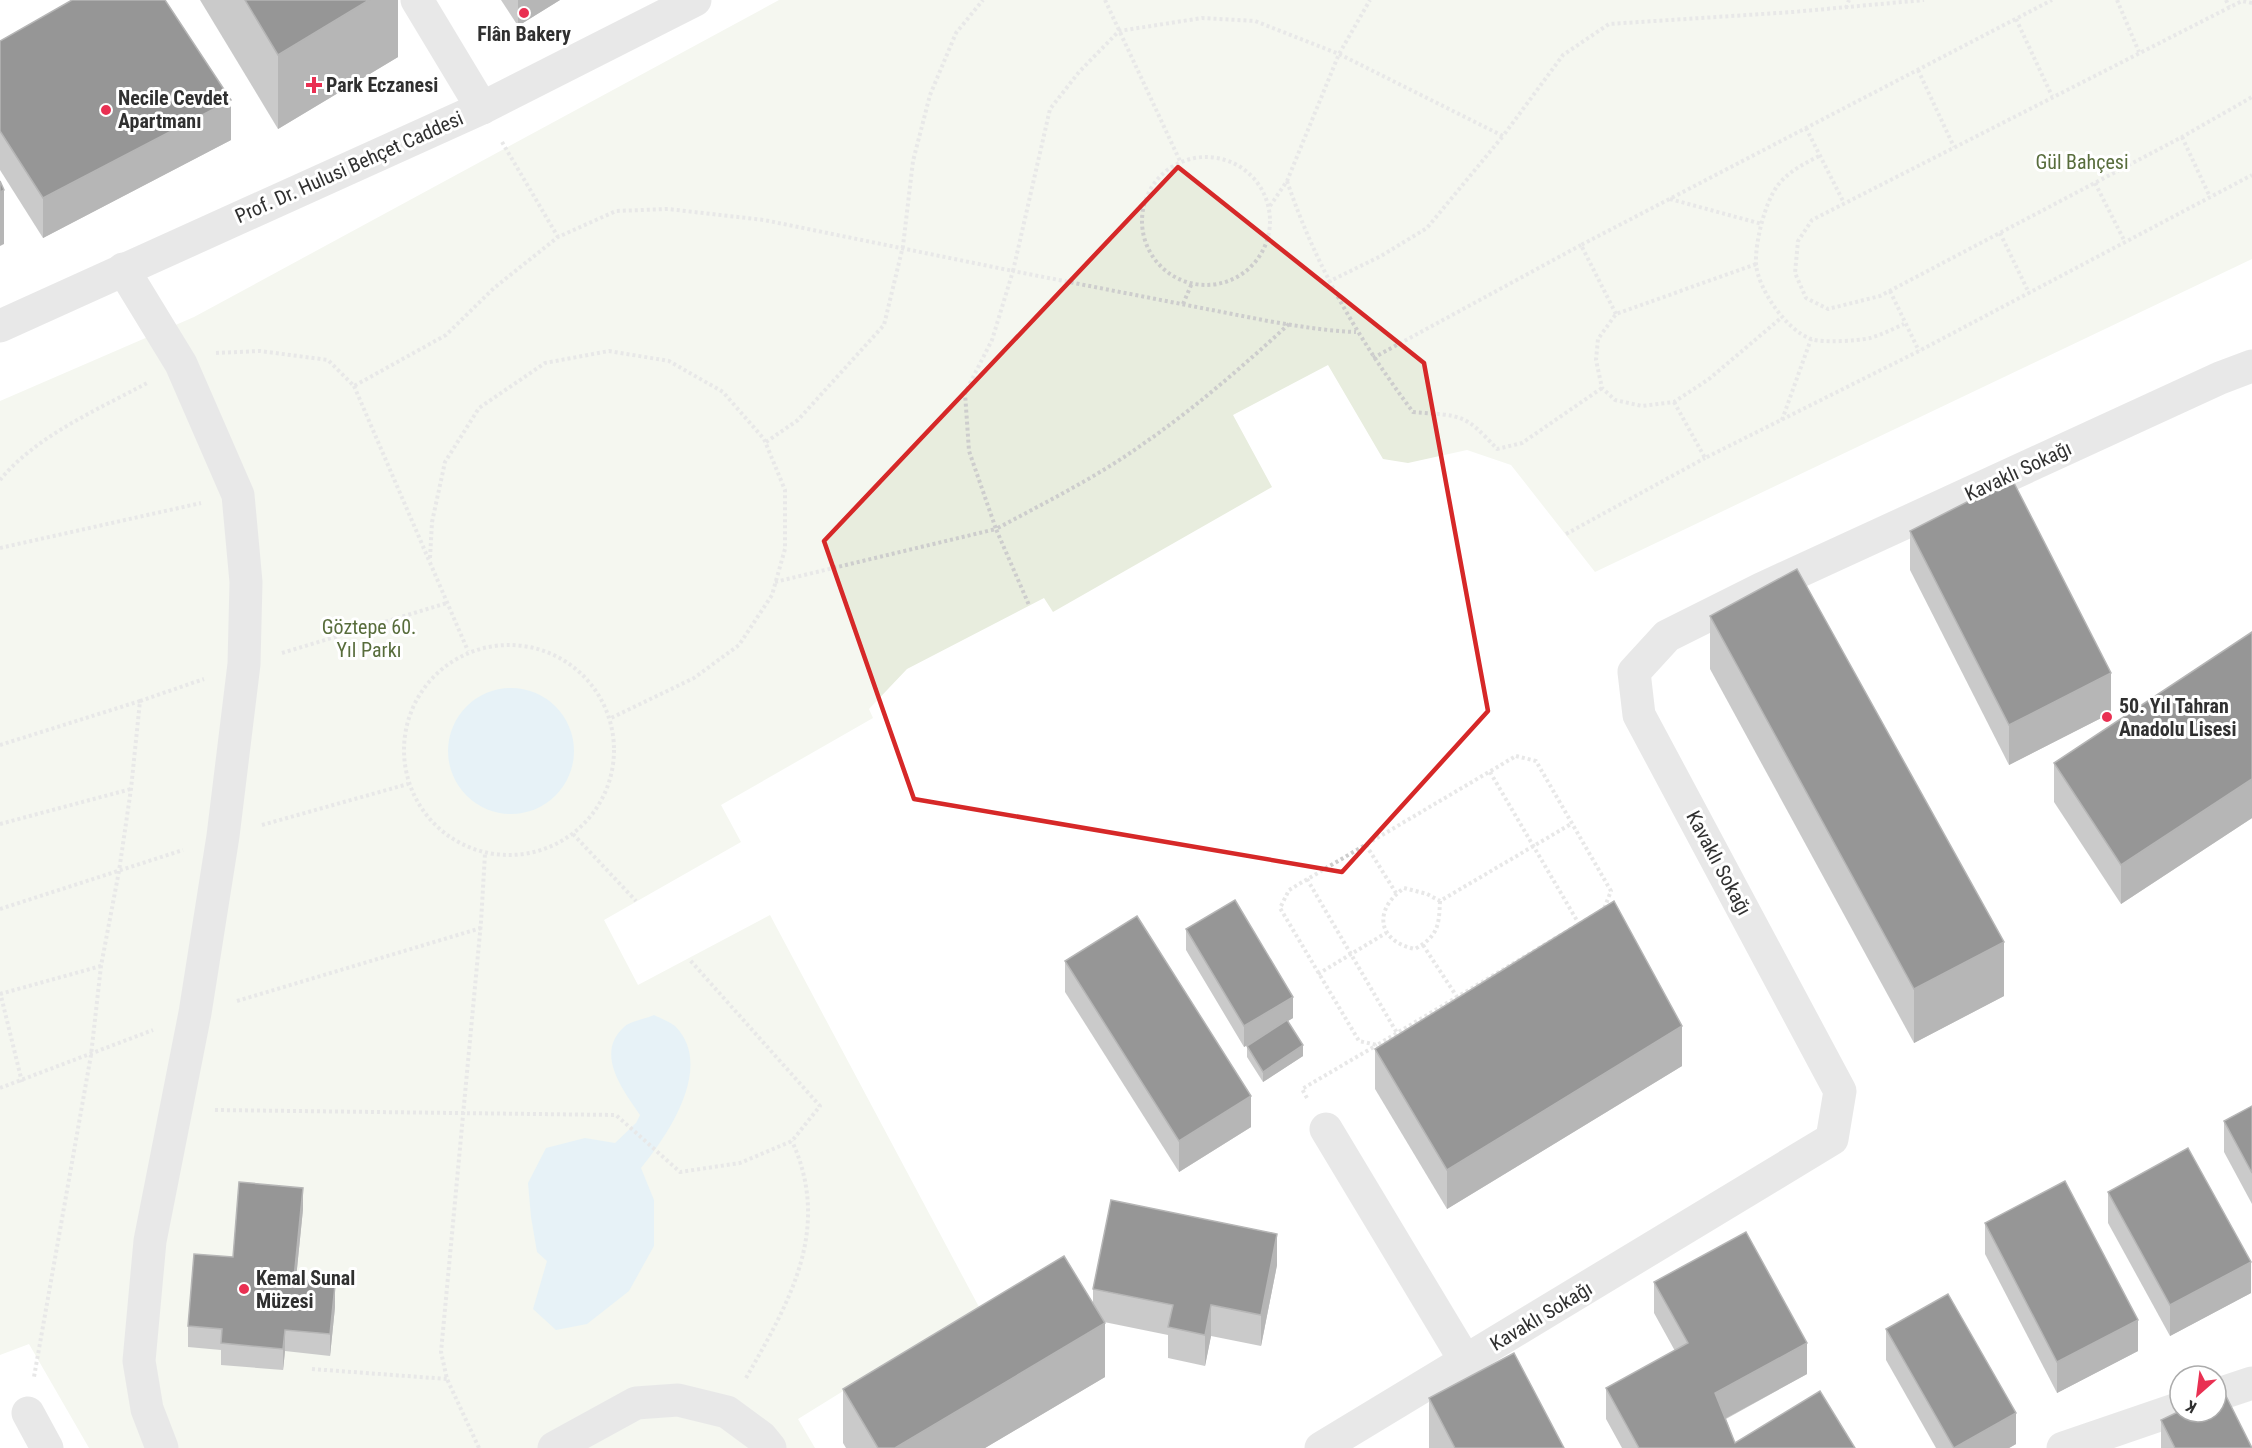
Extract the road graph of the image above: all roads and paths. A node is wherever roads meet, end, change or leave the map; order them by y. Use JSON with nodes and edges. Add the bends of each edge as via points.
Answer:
{"nodes":[{"id":1,"x":417,"y":0,"type":"edge"},
{"id":2,"x":695,"y":0,"type":"edge"},
{"id":3,"x":983,"y":0,"type":"edge"},
{"id":4,"x":1105,"y":0,"type":"edge"},
{"id":5,"x":1370,"y":0,"type":"edge"},
{"id":6,"x":1849,"y":0,"type":"edge"},
{"id":7,"x":1924,"y":0,"type":"edge"},
{"id":8,"x":2052,"y":0,"type":"edge"},
{"id":9,"x":2117,"y":0,"type":"edge"},
{"id":10,"x":2226,"y":0,"type":"edge"},
{"id":11,"x":2252,"y":3,"type":"edge"},
{"id":12,"x":2229,"y":7,"type":"junction"},
{"id":13,"x":1846,"y":8,"type":"junction"},
{"id":14,"x":2016,"y":19,"type":"junction"},
{"id":15,"x":1119,"y":31,"type":"junction"},
{"id":16,"x":2139,"y":52,"type":"junction"},
{"id":17,"x":1339,"y":54,"type":"junction"},
{"id":18,"x":1918,"y":70,"type":"junction"},
{"id":19,"x":2052,"y":96,"type":"junction"},
{"id":20,"x":2252,"y":97,"type":"edge"},
{"id":21,"x":482,"y":108,"type":"junction"},
{"id":22,"x":1806,"y":128,"type":"junction"},
{"id":23,"x":1503,"y":136,"type":"junction"},
{"id":24,"x":2182,"y":137,"type":"junction"},
{"id":25,"x":1954,"y":147,"type":"junction"},
{"id":26,"x":1819,"y":156,"type":"junction"},
{"id":27,"x":1180,"y":161,"type":"junction"},
{"id":28,"x":2252,"y":175,"type":"edge"},
{"id":29,"x":1287,"y":181,"type":"junction"},
{"id":30,"x":2095,"y":183,"type":"junction"},
{"id":31,"x":2210,"y":197,"type":"junction"},
{"id":32,"x":1669,"y":199,"type":"junction"},
{"id":33,"x":1844,"y":203,"type":"junction"},
{"id":34,"x":1269,"y":206,"type":"junction"},
{"id":35,"x":1762,"y":224,"type":"junction"},
{"id":36,"x":2000,"y":233,"type":"junction"},
{"id":37,"x":558,"y":237,"type":"junction"},
{"id":38,"x":2125,"y":242,"type":"junction"},
{"id":39,"x":1581,"y":245,"type":"junction"},
{"id":40,"x":903,"y":246,"type":"junction"},
{"id":41,"x":1756,"y":264,"type":"junction"},
{"id":42,"x":123,"y":269,"type":"junction"},
{"id":43,"x":1013,"y":271,"type":"junction"},
{"id":44,"x":1328,"y":282,"type":"junction"},
{"id":45,"x":1192,"y":283,"type":"junction"},
{"id":46,"x":1890,"y":291,"type":"junction"},
{"id":47,"x":2029,"y":293,"type":"junction"},
{"id":48,"x":1183,"y":304,"type":"junction"},
{"id":49,"x":1616,"y":314,"type":"junction"},
{"id":50,"x":1781,"y":318,"type":"junction"},
{"id":51,"x":1289,"y":324,"type":"junction"},
{"id":52,"x":1904,"y":324,"type":"junction"},
{"id":53,"x":0,"y":326,"type":"edge"},
{"id":54,"x":1356,"y":332,"type":"junction"},
{"id":55,"x":1811,"y":339,"type":"junction"},
{"id":56,"x":1919,"y":351,"type":"junction"},
{"id":57,"x":1372,"y":358,"type":"junction"},
{"id":58,"x":182,"y":364,"type":"junction"},
{"id":59,"x":2252,"y":366,"type":"edge"},
{"id":60,"x":354,"y":386,"type":"junction"},
{"id":61,"x":1602,"y":388,"type":"junction"},
{"id":62,"x":1674,"y":402,"type":"junction"},
{"id":63,"x":1782,"y":420,"type":"junction"},
{"id":64,"x":766,"y":442,"type":"junction"},
{"id":65,"x":1705,"y":458,"type":"junction"},
{"id":66,"x":0,"y":480,"type":"edge"},
{"id":67,"x":238,"y":495,"type":"junction"},
{"id":68,"x":996,"y":529,"type":"junction"},
{"id":69,"x":1566,"y":534,"type":"dead end"},
{"id":70,"x":0,"y":548,"type":"edge"},
{"id":71,"x":430,"y":558,"type":"junction"},
{"id":72,"x":775,"y":582,"type":"junction"},
{"id":73,"x":447,"y":603,"type":"junction"},
{"id":74,"x":1029,"y":605,"type":"dead end"},
{"id":75,"x":468,"y":651,"type":"junction"},
{"id":76,"x":244,"y":664,"type":"junction"},
{"id":77,"x":140,"y":701,"type":"junction"},
{"id":78,"x":609,"y":719,"type":"junction"},
{"id":79,"x":0,"y":745,"type":"edge"},
{"id":80,"x":1490,"y":772,"type":"junction"},
{"id":81,"x":131,"y":789,"type":"junction"},
{"id":82,"x":0,"y":824,"type":"edge"},
{"id":83,"x":1571,"y":824,"type":"junction"},
{"id":84,"x":573,"y":834,"type":"junction"},
{"id":85,"x":1366,"y":845,"type":"junction"},
{"id":86,"x":1533,"y":846,"type":"junction"},
{"id":87,"x":485,"y":854,"type":"junction"},
{"id":88,"x":1307,"y":879,"type":"junction"},
{"id":89,"x":1396,"y":893,"type":"junction"},
{"id":90,"x":636,"y":901,"type":"dead end"},
{"id":91,"x":1440,"y":901,"type":"junction"},
{"id":92,"x":1579,"y":924,"type":"junction"},
{"id":93,"x":481,"y":928,"type":"junction"},
{"id":94,"x":1386,"y":933,"type":"junction"},
{"id":95,"x":1423,"y":945,"type":"junction"},
{"id":96,"x":1351,"y":954,"type":"junction"},
{"id":97,"x":689,"y":958,"type":"dead end"},
{"id":98,"x":101,"y":966,"type":"junction"},
{"id":99,"x":1318,"y":974,"type":"junction"},
{"id":100,"x":0,"y":993,"type":"edge"},
{"id":101,"x":1457,"y":997,"type":"junction"},
{"id":102,"x":195,"y":1013,"type":"junction"},
{"id":103,"x":1398,"y":1032,"type":"junction"},
{"id":104,"x":1377,"y":1045,"type":"junction"},
{"id":105,"x":91,"y":1055,"type":"junction"},
{"id":106,"x":22,"y":1082,"type":"junction"},
{"id":107,"x":0,"y":1088,"type":"edge"},
{"id":108,"x":175,"y":1110,"type":"junction"},
{"id":109,"x":461,"y":1112,"type":"junction"},
{"id":110,"x":1326,"y":1129,"type":"joint"},
{"id":111,"x":792,"y":1141,"type":"junction"},
{"id":112,"x":1466,"y":1362,"type":"junction"},
{"id":113,"x":312,"y":1370,"type":"dead end"},
{"id":114,"x":447,"y":1379,"type":"junction"},
{"id":115,"x":2252,"y":1383,"type":"edge"},
{"id":116,"x":2228,"y":1391,"type":"edge"},
{"id":117,"x":727,"y":1412,"type":"junction"},
{"id":118,"x":2168,"y":1412,"type":"edge"},
{"id":119,"x":28,"y":1413,"type":"joint"},
{"id":120,"x":47,"y":1448,"type":"edge"},
{"id":121,"x":162,"y":1448,"type":"edge"},
{"id":122,"x":479,"y":1448,"type":"edge"},
{"id":123,"x":554,"y":1448,"type":"edge"},
{"id":124,"x":770,"y":1448,"type":"edge"},
{"id":125,"x":1321,"y":1448,"type":"edge"},
{"id":126,"x":2063,"y":1448,"type":"edge"}],
"edges":[{"from":1,"to":21,"type":"street"},
{"from":2,"to":21,"type":"street","name":"Prof. Dr. Hulusi Behçet Caddesi"},
{"from":3,"to":40,"type":"path","via":[[956,33],[930,95],[913,161]]},
{"from":4,"to":15,"type":"path"},
{"from":5,"to":17,"type":"path"},
{"from":6,"to":13,"type":"path"},
{"from":7,"to":13,"type":"path"},
{"from":8,"to":14,"type":"path"},
{"from":9,"to":16,"type":"path"},
{"from":10,"to":12,"type":"path"},
{"from":11,"to":12,"type":"path","via":[[2242,1]]},
{"from":12,"to":16,"type":"path"},
{"from":13,"to":23,"type":"path","via":[[1609,24],[1563,56]]},
{"from":14,"to":18,"type":"path"},
{"from":14,"to":19,"type":"path"},
{"from":15,"to":17,"type":"path","via":[[1202,18],[1255,21]]},
{"from":15,"to":27,"type":"path"},
{"from":15,"to":43,"type":"path","via":[[1050,109]]},
{"from":16,"to":19,"type":"path"},
{"from":17,"to":23,"type":"path"},
{"from":17,"to":29,"type":"path"},
{"from":18,"to":22,"type":"path"},
{"from":18,"to":25,"type":"path"},
{"from":19,"to":25,"type":"path"},
{"from":20,"to":24,"type":"path"},
{"from":21,"to":37,"type":"path"},
{"from":21,"to":42,"type":"street","name":"Prof. Dr. Hulusi Behçet Caddesi"},
{"from":22,"to":26,"type":"path"},
{"from":22,"to":32,"type":"path"},
{"from":23,"to":44,"type":"path","via":[[1427,228]]},
{"from":24,"to":30,"type":"path"},
{"from":24,"to":31,"type":"path"},
{"from":25,"to":33,"type":"path"},
{"from":26,"to":33,"type":"path"},
{"from":26,"to":35,"type":"path","via":[[1791,171],[1778,186]]},
{"from":27,"to":34,"type":"path","via":[[1202,156],[1225,159],[1245,169],[1260,186]]},
{"from":27,"to":45,"type":"path","via":[[1161,173],[1146,195],[1141,216],[1143,239],[1165,272]]},
{"from":28,"to":31,"type":"path"},
{"from":29,"to":34,"type":"path"},
{"from":29,"to":44,"type":"path","via":[[1302,227]]},
{"from":30,"to":36,"type":"path"},
{"from":30,"to":38,"type":"path"},
{"from":31,"to":38,"type":"path"},
{"from":32,"to":35,"type":"path"},
{"from":32,"to":39,"type":"path"},
{"from":33,"to":46,"type":"path","via":[[1812,220],[1798,242],[1795,273],[1806,297],[1828,309]]},
{"from":34,"to":45,"type":"path","via":[[1270,231],[1263,252],[1248,270],[1229,282],[1207,286]]},
{"from":35,"to":41,"type":"path"},
{"from":36,"to":46,"type":"path"},
{"from":36,"to":47,"type":"path"},
{"from":37,"to":40,"type":"path","via":[[616,211],[668,209],[764,220]]},
{"from":37,"to":60,"type":"path","via":[[494,288],[446,335]]},
{"from":38,"to":47,"type":"path"},
{"from":39,"to":49,"type":"path"},
{"from":39,"to":57,"type":"path"},
{"from":40,"to":43,"type":"path"},
{"from":40,"to":64,"type":"path","via":[[884,325],[798,420]]},
{"from":41,"to":49,"type":"path"},
{"from":41,"to":50,"type":"path"},
{"from":42,"to":53,"type":"street","name":"Prof. Dr. Hulusi Behçet Caddesi"},
{"from":42,"to":58,"type":"street"},
{"from":43,"to":48,"type":"path"},
{"from":43,"to":68,"type":"path","via":[[992,340],[965,393],[969,451]]},
{"from":44,"to":54,"type":"path"},
{"from":45,"to":48,"type":"path"},
{"from":46,"to":52,"type":"path"},
{"from":47,"to":56,"type":"path"},
{"from":48,"to":51,"type":"path"},
{"from":49,"to":61,"type":"path","via":[[1598,339],[1596,360]]},
{"from":50,"to":55,"type":"path"},
{"from":50,"to":62,"type":"path","via":[[1709,379]]},
{"from":51,"to":54,"type":"path"},
{"from":51,"to":68,"type":"path","via":[[1222,386],[1142,445],[1077,486]]},
{"from":52,"to":55,"type":"path","via":[[1870,338]]},
{"from":52,"to":56,"type":"path"},
{"from":54,"to":57,"type":"path"},
{"from":55,"to":63,"type":"path"},
{"from":56,"to":63,"type":"path"},
{"from":57,"to":61,"type":"path","via":[[1413,412],[1458,416],[1474,424],[1497,449],[1522,443]]},
{"from":58,"to":60,"type":"path","via":[[204,353],[260,351],[328,360]]},
{"from":58,"to":66,"type":"path","via":[[17,459]]},
{"from":58,"to":67,"type":"street"},
{"from":59,"to":112,"type":"street","name":"Kavaklı Sokağı","via":[[1666,636],[1634,672],[1639,716],[1840,1090],[1833,1139]]},
{"from":60,"to":71,"type":"path"},
{"from":61,"to":62,"type":"path","via":[[1615,399],[1642,406]]},
{"from":62,"to":65,"type":"path"},
{"from":63,"to":65,"type":"path"},
{"from":64,"to":71,"type":"path","via":[[723,392],[669,361],[609,351],[545,363],[479,408],[445,462],[432,522]]},
{"from":64,"to":72,"type":"path","via":[[785,490],[785,549]]},
{"from":65,"to":69,"type":"path"},
{"from":67,"to":70,"type":"path"},
{"from":67,"to":76,"type":"street","via":[[246,582]]},
{"from":68,"to":72,"type":"path"},
{"from":68,"to":74,"type":"path"},
{"from":71,"to":73,"type":"path"},
{"from":72,"to":78,"type":"path","via":[[772,595],[739,645],[694,678]]},
{"from":73,"to":75,"type":"path"},
{"from":73,"to":76,"type":"path"},
{"from":75,"to":78,"type":"path","via":[[525,646],[554,655],[580,672],[600,694]]},
{"from":75,"to":87,"type":"path","via":[[439,670],[419,695],[407,723],[403,753],[408,784],[425,815],[452,840]]},
{"from":76,"to":77,"type":"path"},
{"from":76,"to":102,"type":"street","via":[[223,836]]},
{"from":77,"to":79,"type":"path"},
{"from":77,"to":81,"type":"path"},
{"from":78,"to":84,"type":"path","via":[[615,763],[605,797],[584,826]]},
{"from":80,"to":83,"type":"path","via":[[1516,756],[1536,761]]},
{"from":80,"to":85,"type":"path"},
{"from":80,"to":86,"type":"path"},
{"from":81,"to":82,"type":"path"},
{"from":81,"to":98,"type":"path"},
{"from":83,"to":86,"type":"path"},
{"from":83,"to":92,"type":"path","via":[[1611,891],[1604,909]]},
{"from":84,"to":87,"type":"path","via":[[555,846],[522,856]]},
{"from":84,"to":90,"type":"path"},
{"from":85,"to":88,"type":"path"},
{"from":85,"to":89,"type":"path"},
{"from":86,"to":91,"type":"path"},
{"from":86,"to":92,"type":"path"},
{"from":87,"to":93,"type":"path"},
{"from":88,"to":96,"type":"path"},
{"from":88,"to":99,"type":"path","via":[[1289,890],[1280,908]]},
{"from":89,"to":91,"type":"path","via":[[1404,888]]},
{"from":89,"to":94,"type":"path","via":[[1383,914]]},
{"from":91,"to":95,"type":"path","via":[[1439,927]]},
{"from":92,"to":101,"type":"path"},
{"from":93,"to":102,"type":"path"},
{"from":93,"to":109,"type":"path"},
{"from":94,"to":95,"type":"path","via":[[1398,946],[1415,949]]},
{"from":94,"to":96,"type":"path"},
{"from":95,"to":101,"type":"path"},
{"from":96,"to":99,"type":"path"},
{"from":96,"to":103,"type":"path"},
{"from":97,"to":111,"type":"path","via":[[820,1106]]},
{"from":98,"to":100,"type":"path"},
{"from":98,"to":105,"type":"path"},
{"from":99,"to":104,"type":"path","via":[[1359,1041]]},
{"from":100,"to":106,"type":"path"},
{"from":101,"to":103,"type":"path"},
{"from":102,"to":105,"type":"path"},
{"from":102,"to":108,"type":"street"},
{"from":103,"to":104,"type":"path"},
{"from":104,"to":110,"type":"path","via":[[1302,1089]]},
{"from":105,"to":106,"type":"path"},
{"from":105,"to":119,"type":"path"},
{"from":106,"to":107,"type":"path"},
{"from":108,"to":109,"type":"path"},
{"from":108,"to":121,"type":"street","via":[[150,1241],[139,1361],[147,1408]]},
{"from":109,"to":111,"type":"path","via":[[615,1115],[680,1172],[740,1163]]},
{"from":109,"to":114,"type":"path","via":[[441,1352]]},
{"from":110,"to":112,"type":"street"},
{"from":111,"to":117,"type":"path","via":[[804,1167],[809,1197],[803,1260],[766,1345]]},
{"from":112,"to":125,"type":"street","name":"Kavaklı Sokağı"},
{"from":113,"to":114,"type":"path"},
{"from":114,"to":122,"type":"path"},
{"from":115,"to":116,"type":"street"},
{"from":117,"to":123,"type":"street","via":[[678,1400],[636,1403]]},
{"from":117,"to":124,"type":"street"},
{"from":118,"to":126,"type":"street"},
{"from":119,"to":120,"type":"street"}]}
